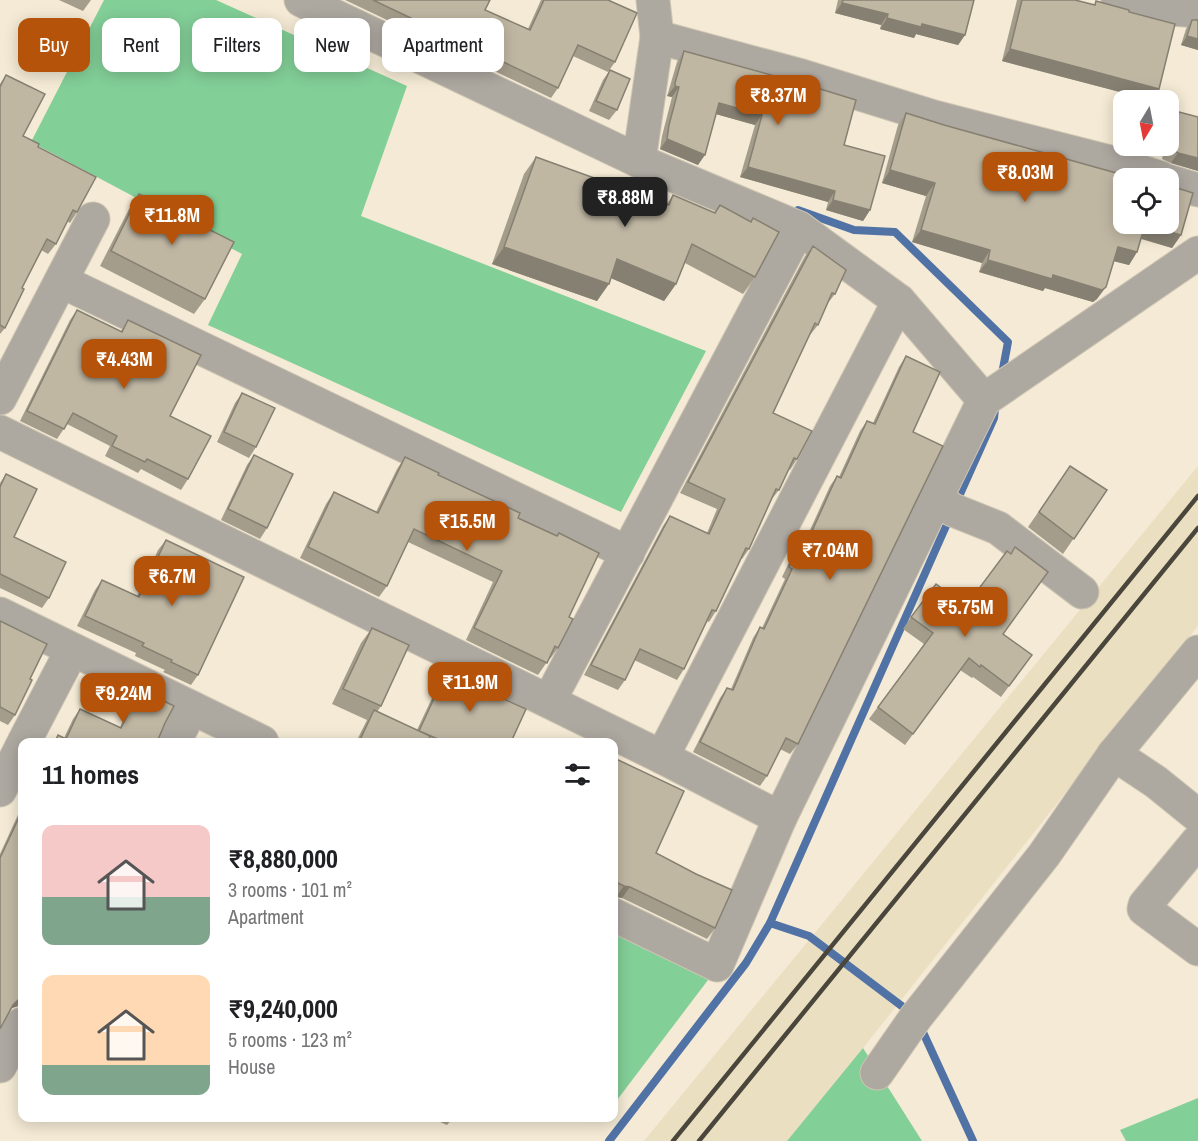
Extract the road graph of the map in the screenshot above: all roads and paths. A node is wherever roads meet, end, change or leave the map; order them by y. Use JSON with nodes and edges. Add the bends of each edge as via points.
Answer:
{"nodes":[{"id":1,"x":301,"y":0,"type":"edge"},
{"id":2,"x":653,"y":0,"type":"edge"},
{"id":3,"x":1118,"y":0,"type":"edge"},
{"id":4,"x":1198,"y":11,"type":"edge"},
{"id":5,"x":657,"y":37,"type":"junction"},
{"id":6,"x":639,"y":161,"type":"junction"},
{"id":7,"x":1129,"y":168,"type":"edge"},
{"id":8,"x":1179,"y":184,"type":"edge"},
{"id":9,"x":1198,"y":190,"type":"edge"},
{"id":10,"x":93,"y":219,"type":"dead end"},
{"id":11,"x":800,"y":228,"type":"junction"},
{"id":12,"x":1198,"y":253,"type":"edge"},
{"id":13,"x":61,"y":281,"type":"junction"},
{"id":14,"x":899,"y":300,"type":"junction"},
{"id":15,"x":994,"y":394,"type":"junction"},
{"id":16,"x":0,"y":398,"type":"edge"},
{"id":17,"x":0,"y":432,"type":"edge"},
{"id":18,"x":936,"y":499,"type":"junction"},
{"id":19,"x":628,"y":553,"type":"junction"},
{"id":20,"x":1082,"y":592,"type":"dead end"},
{"id":21,"x":0,"y":614,"type":"edge"},
{"id":22,"x":72,"y":650,"type":"junction"},
{"id":23,"x":1198,"y":652,"type":"edge"},
{"id":24,"x":549,"y":701,"type":"junction"},
{"id":25,"x":192,"y":708,"type":"junction"},
{"id":26,"x":26,"y":738,"type":"edge"},
{"id":27,"x":176,"y":738,"type":"edge"},
{"id":28,"x":254,"y":738,"type":"edge"},
{"id":29,"x":18,"y":754,"type":"edge"},
{"id":30,"x":1114,"y":754,"type":"junction"},
{"id":31,"x":662,"y":757,"type":"junction"},
{"id":32,"x":0,"y":789,"type":"edge"},
{"id":33,"x":1198,"y":816,"type":"edge"},
{"id":34,"x":780,"y":818,"type":"junction"},
{"id":35,"x":1198,"y":841,"type":"edge"},
{"id":36,"x":618,"y":917,"type":"edge"},
{"id":37,"x":1198,"y":949,"type":"edge"},
{"id":38,"x":18,"y":1032,"type":"edge"},
{"id":39,"x":0,"y":1066,"type":"edge"},
{"id":40,"x":877,"y":1073,"type":"dead end"}],
"edges":[{"from":1,"to":6,"type":"street"},
{"from":2,"to":5,"type":"street"},
{"from":3,"to":4,"type":"street","via":[[1144,7]]},
{"from":5,"to":6,"type":"street"},
{"from":5,"to":7,"type":"street","via":[[934,117]]},
{"from":6,"to":11,"type":"street"},
{"from":8,"to":9,"type":"street"},
{"from":10,"to":13,"type":"street"},
{"from":11,"to":14,"type":"street"},
{"from":11,"to":19,"type":"street"},
{"from":12,"to":15,"type":"street"},
{"from":13,"to":16,"type":"street"},
{"from":13,"to":19,"type":"street"},
{"from":14,"to":15,"type":"street"},
{"from":14,"to":31,"type":"street"},
{"from":15,"to":18,"type":"street"},
{"from":17,"to":24,"type":"street"},
{"from":18,"to":20,"type":"street","via":[[998,528]]},
{"from":18,"to":34,"type":"street"},
{"from":19,"to":24,"type":"street"},
{"from":21,"to":22,"type":"street"},
{"from":22,"to":25,"type":"street"},
{"from":22,"to":26,"type":"street"},
{"from":23,"to":30,"type":"street"},
{"from":24,"to":31,"type":"street"},
{"from":25,"to":27,"type":"street"},
{"from":25,"to":28,"type":"street"},
{"from":29,"to":32,"type":"street"},
{"from":30,"to":33,"type":"street"},
{"from":30,"to":40,"type":"street","via":[[1044,855],[916,1017]]},
{"from":31,"to":34,"type":"street"},
{"from":34,"to":36,"type":"street","via":[[717,965]]},
{"from":35,"to":37,"type":"street","via":[[1144,909]]},
{"from":38,"to":39,"type":"street"}]}
